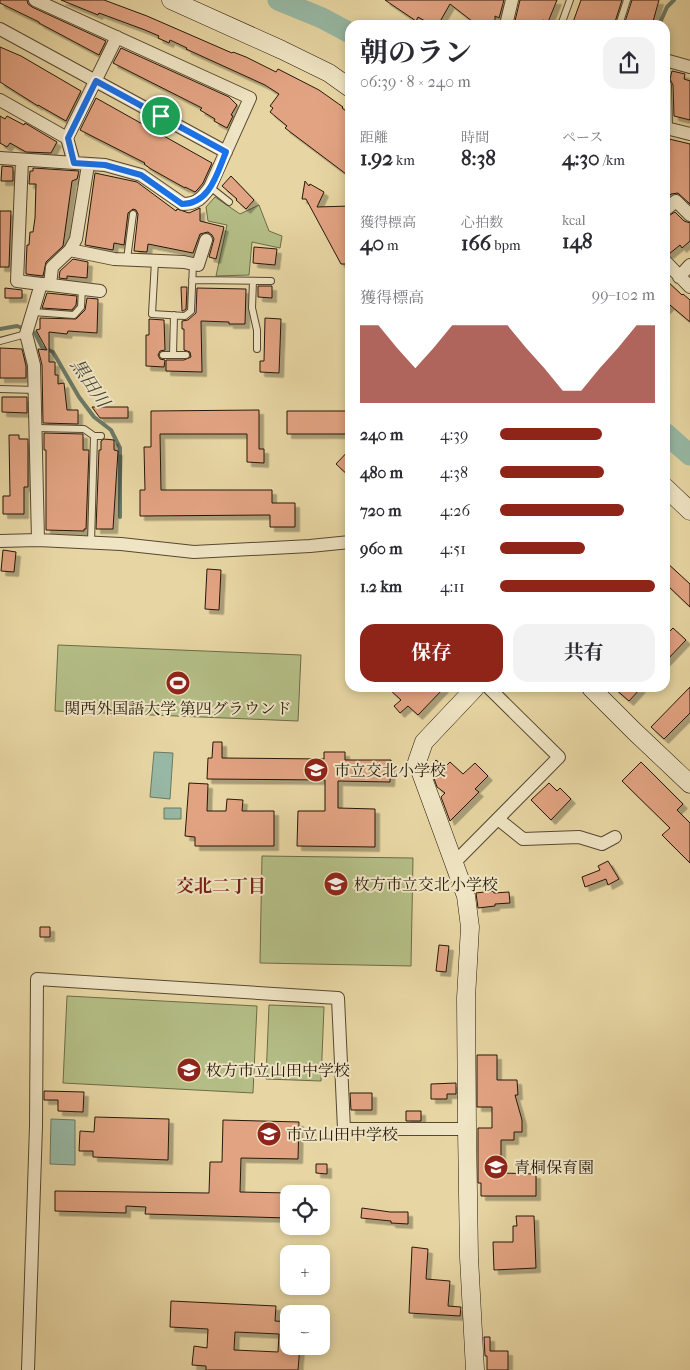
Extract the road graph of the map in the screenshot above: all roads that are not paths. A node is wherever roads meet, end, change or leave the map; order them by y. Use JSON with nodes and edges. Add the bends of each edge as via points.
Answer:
{"nodes":[{"id":1,"x":34,"y":0,"type":"edge"},
{"id":2,"x":171,"y":0,"type":"edge"},
{"id":3,"x":512,"y":0,"type":"edge"},
{"id":4,"x":570,"y":0,"type":"edge"},
{"id":5,"x":626,"y":0,"type":"edge"},
{"id":6,"x":507,"y":20,"type":"edge"},
{"id":7,"x":564,"y":20,"type":"edge"},
{"id":8,"x":620,"y":20,"type":"edge"},
{"id":9,"x":0,"y":28,"type":"edge"},
{"id":10,"x":117,"y":37,"type":"junction"},
{"id":11,"x":670,"y":61,"type":"edge"},
{"id":12,"x":690,"y":66,"type":"edge"},
{"id":13,"x":96,"y":81,"type":"junction"},
{"id":14,"x":345,"y":84,"type":"edge"},
{"id":15,"x":0,"y":100,"type":"edge"},
{"id":16,"x":670,"y":129,"type":"edge"},
{"id":17,"x":690,"y":134,"type":"edge"},
{"id":18,"x":68,"y":138,"type":"junction"},
{"id":19,"x":226,"y":152,"type":"junction"},
{"id":20,"x":0,"y":158,"type":"edge"},
{"id":21,"x":22,"y":160,"type":"junction"},
{"id":22,"x":74,"y":163,"type":"junction"},
{"id":23,"x":88,"y":164,"type":"junction"},
{"id":24,"x":210,"y":188,"type":"junction"},
{"id":25,"x":229,"y":202,"type":"dead end"},
{"id":26,"x":670,"y":205,"type":"edge"},
{"id":27,"x":133,"y":214,"type":"dead end"},
{"id":28,"x":690,"y":215,"type":"edge"},
{"id":29,"x":206,"y":240,"type":"dead end"},
{"id":30,"x":70,"y":250,"type":"junction"},
{"id":31,"x":127,"y":259,"type":"junction"},
{"id":32,"x":155,"y":260,"type":"junction"},
{"id":33,"x":193,"y":264,"type":"junction"},
{"id":34,"x":670,"y":266,"type":"edge"},
{"id":35,"x":690,"y":266,"type":"edge"},
{"id":36,"x":679,"y":276,"type":"junction"},
{"id":37,"x":192,"y":280,"type":"junction"},
{"id":38,"x":253,"y":281,"type":"junction"},
{"id":39,"x":271,"y":281,"type":"dead end"},
{"id":40,"x":46,"y":285,"type":"junction"},
{"id":41,"x":690,"y":287,"type":"edge"},
{"id":42,"x":82,"y":289,"type":"junction"},
{"id":43,"x":100,"y":291,"type":"dead end"},
{"id":44,"x":174,"y":315,"type":"junction"},
{"id":45,"x":28,"y":326,"type":"junction"},
{"id":46,"x":0,"y":341,"type":"edge"},
{"id":47,"x":257,"y":349,"type":"dead end"},
{"id":48,"x":163,"y":355,"type":"dead end"},
{"id":49,"x":173,"y":355,"type":"junction"},
{"id":50,"x":186,"y":355,"type":"dead end"},
{"id":51,"x":0,"y":389,"type":"edge"},
{"id":52,"x":36,"y":390,"type":"junction"},
{"id":53,"x":36,"y":428,"type":"junction"},
{"id":54,"x":94,"y":436,"type":"junction"},
{"id":55,"x":101,"y":436,"type":"dead end"},
{"id":56,"x":670,"y":492,"type":"edge"},
{"id":57,"x":690,"y":511,"type":"edge"},
{"id":58,"x":38,"y":540,"type":"junction"},
{"id":59,"x":0,"y":541,"type":"edge"},
{"id":60,"x":345,"y":542,"type":"edge"},
{"id":61,"x":91,"y":543,"type":"junction"},
{"id":62,"x":471,"y":692,"type":"edge"},
{"id":63,"x":493,"y":692,"type":"edge"},
{"id":64,"x":595,"y":692,"type":"edge"},
{"id":65,"x":690,"y":784,"type":"edge"},
{"id":66,"x":498,"y":819,"type":"junction"},
{"id":67,"x":615,"y":837,"type":"dead end"},
{"id":68,"x":454,"y":863,"type":"junction"},
{"id":69,"x":467,"y":1129,"type":"junction"},
{"id":70,"x":28,"y":1370,"type":"edge"},
{"id":71,"x":475,"y":1370,"type":"edge"}],
"edges":[{"from":1,"to":10,"type":"street"},
{"from":2,"to":14,"type":"street","via":[[282,50]]},
{"from":3,"to":6,"type":"street"},
{"from":4,"to":7,"type":"lane"},
{"from":5,"to":8,"type":"lane"},
{"from":9,"to":13,"type":"street"},
{"from":10,"to":13,"type":"street"},
{"from":10,"to":19,"type":"street","via":[[250,98]]},
{"from":11,"to":12,"type":"street"},
{"from":13,"to":18,"type":"street"},
{"from":13,"to":19,"type":"street"},
{"from":15,"to":18,"type":"street"},
{"from":16,"to":17,"type":"street"},
{"from":18,"to":22,"type":"street"},
{"from":19,"to":24,"type":"street"},
{"from":20,"to":21,"type":"street"},
{"from":21,"to":22,"type":"street"},
{"from":21,"to":40,"type":"street","via":[[17,282]]},
{"from":22,"to":23,"type":"street"},
{"from":23,"to":24,"type":"street","via":[[141,175],[182,204],[200,200]]},
{"from":23,"to":30,"type":"street","via":[[76,239]]},
{"from":24,"to":25,"type":"lane"},
{"from":26,"to":28,"type":"street","via":[[676,200]]},
{"from":27,"to":31,"type":"lane"},
{"from":29,"to":33,"type":"street","via":[[198,265]]},
{"from":30,"to":31,"type":"street"},
{"from":30,"to":40,"type":"street","via":[[52,267]]},
{"from":31,"to":32,"type":"street"},
{"from":32,"to":33,"type":"street"},
{"from":32,"to":44,"type":"lane","via":[[152,314]]},
{"from":33,"to":37,"type":"lane"},
{"from":34,"to":36,"type":"street"},
{"from":35,"to":36,"type":"street"},
{"from":36,"to":41,"type":"street"},
{"from":37,"to":38,"type":"lane"},
{"from":37,"to":44,"type":"lane","via":[[191,311],[185,316]]},
{"from":38,"to":39,"type":"lane"},
{"from":38,"to":47,"type":"lane","via":[[252,308]]},
{"from":40,"to":42,"type":"street"},
{"from":40,"to":45,"type":"street"},
{"from":42,"to":43,"type":"street"},
{"from":42,"to":45,"type":"lane","via":[[81,307],[74,315]]},
{"from":44,"to":49,"type":"lane"},
{"from":45,"to":46,"type":"lane"},
{"from":45,"to":52,"type":"street"},
{"from":48,"to":49,"type":"lane"},
{"from":49,"to":50,"type":"lane"},
{"from":51,"to":52,"type":"lane"},
{"from":52,"to":53,"type":"street"},
{"from":53,"to":54,"type":"lane","via":[[84,429]]},
{"from":53,"to":58,"type":"street"},
{"from":54,"to":55,"type":"lane"},
{"from":54,"to":61,"type":"lane"},
{"from":56,"to":57,"type":"street"},
{"from":58,"to":59,"type":"street"},
{"from":58,"to":61,"type":"street"},
{"from":60,"to":61,"type":"street","via":[[194,552]]},
{"from":62,"to":68,"type":"street","via":[[424,742],[417,762]]},
{"from":63,"to":66,"type":"street","via":[[559,757]]},
{"from":64,"to":65,"type":"street"},
{"from":66,"to":67,"type":"street","via":[[523,839],[579,838],[602,844]]},
{"from":66,"to":68,"type":"street"},
{"from":68,"to":69,"type":"street","via":[[466,896],[470,927],[466,998]]},
{"from":69,"to":70,"type":"street","via":[[344,1129],[338,998],[37,979]]},
{"from":69,"to":71,"type":"street"}]}
